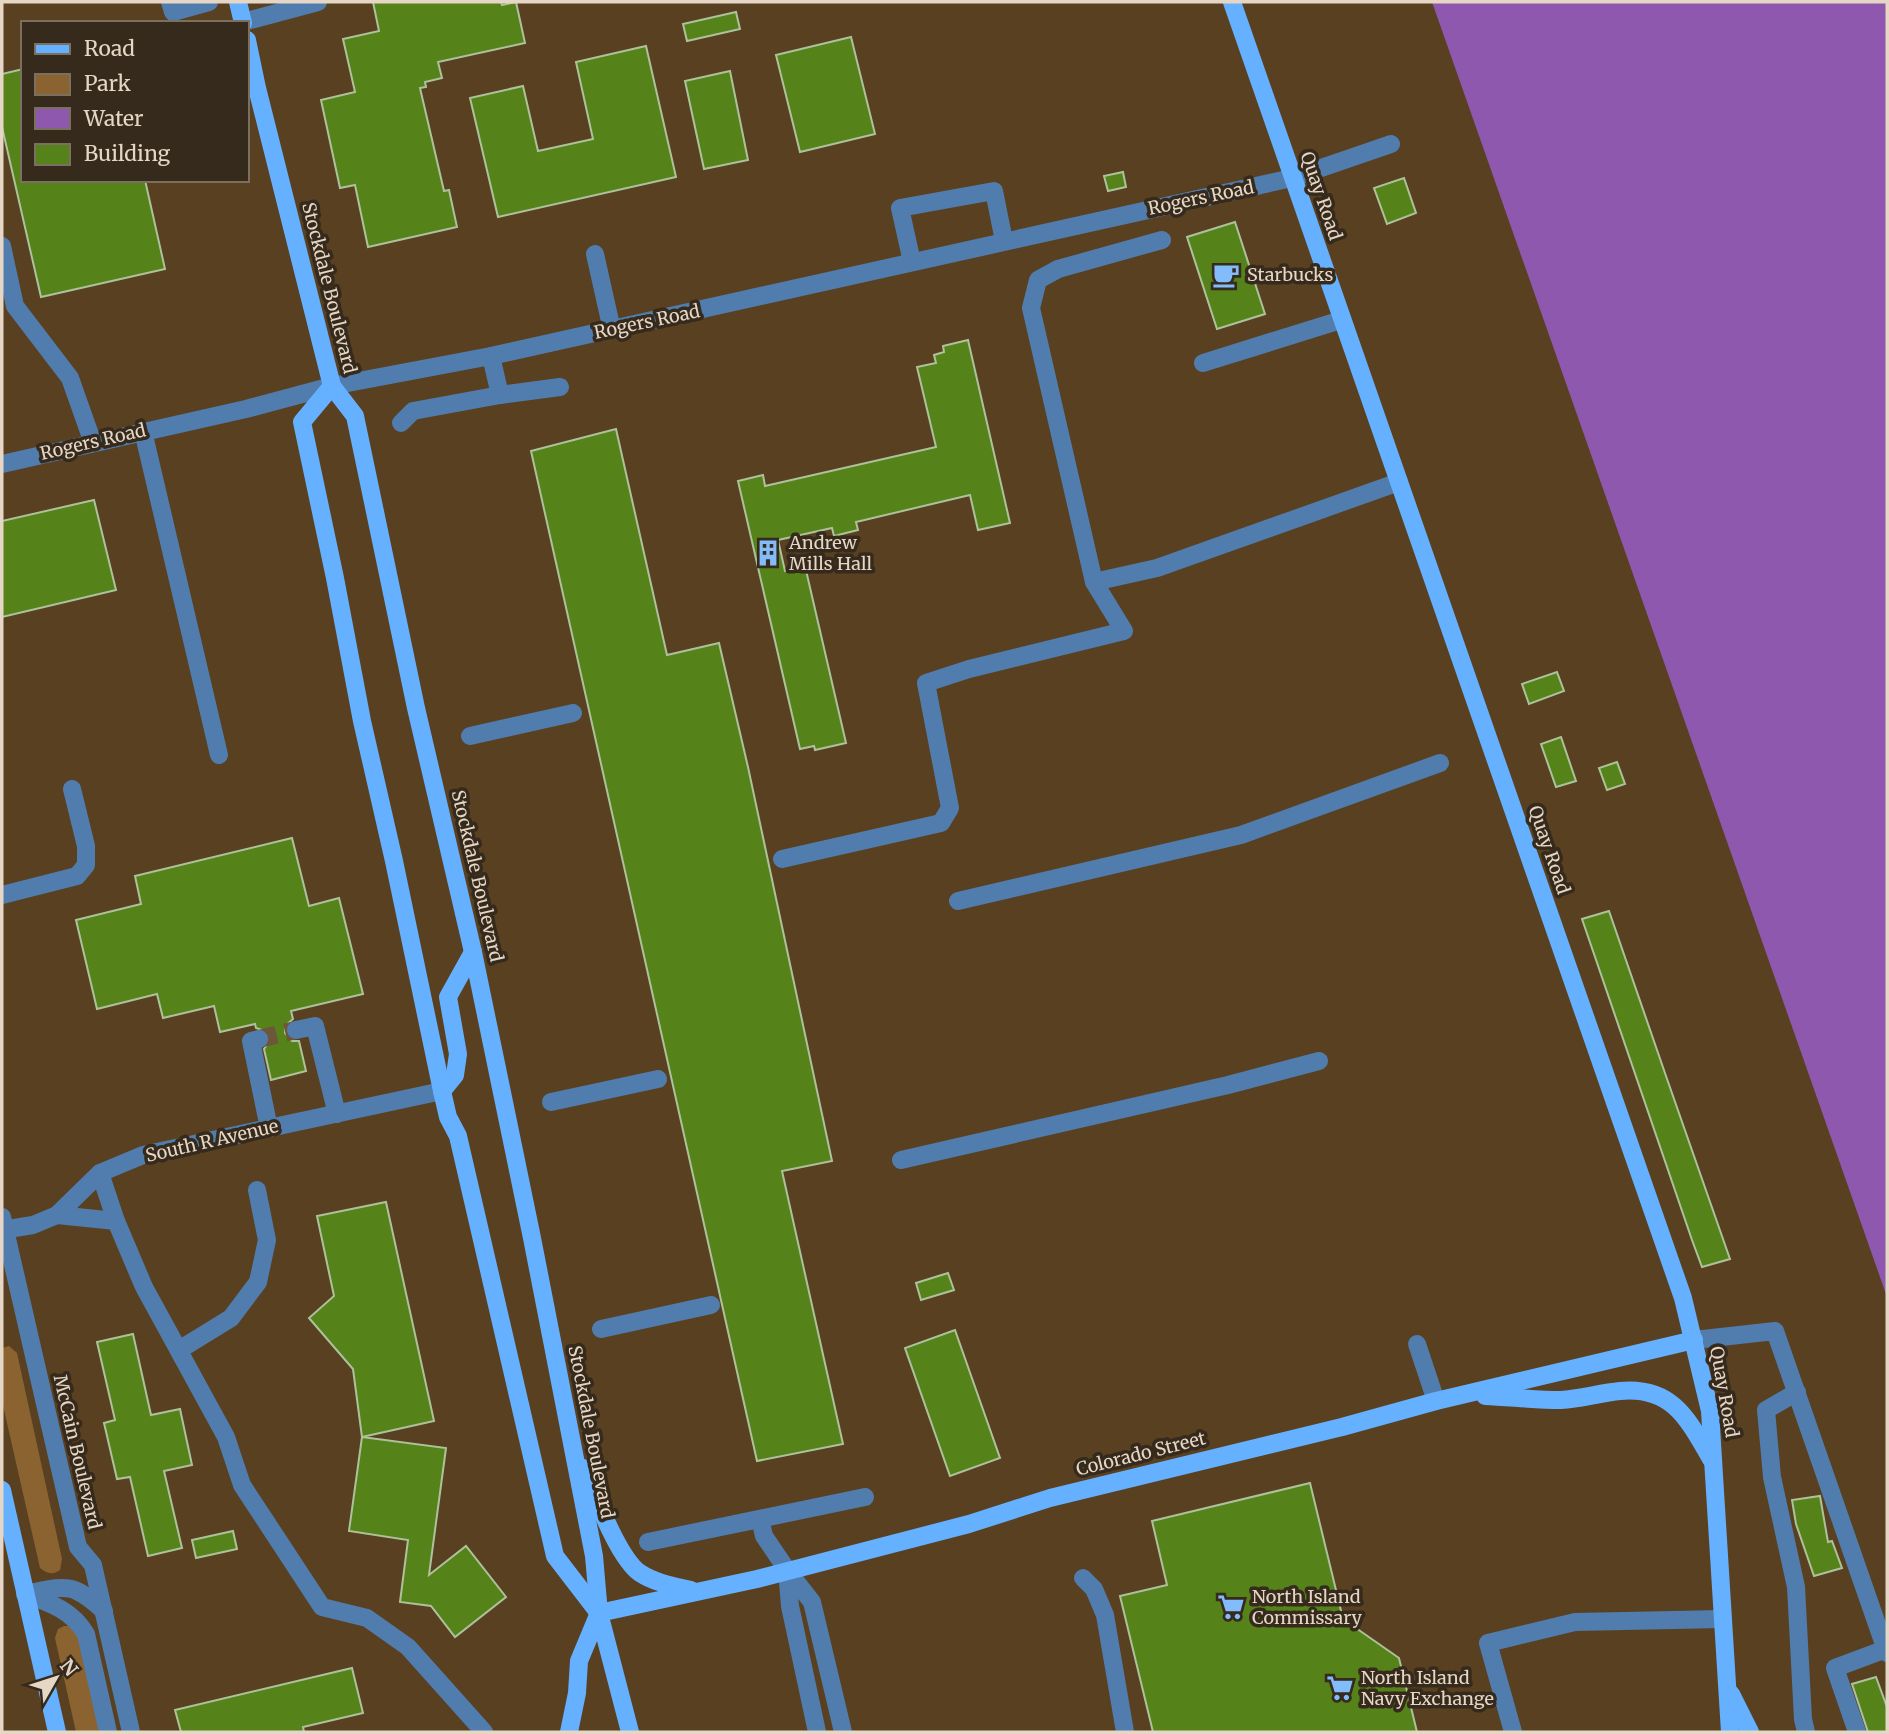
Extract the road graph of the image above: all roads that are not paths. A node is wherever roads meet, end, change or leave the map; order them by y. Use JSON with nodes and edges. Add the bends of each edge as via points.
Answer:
{"nodes":[{"id":1,"x":170,"y":2,"type":"edge"},
{"id":2,"x":209,"y":2,"type":"edge"},
{"id":3,"x":238,"y":2,"type":"edge"},
{"id":4,"x":318,"y":2,"type":"edge"},
{"id":5,"x":1232,"y":2,"type":"edge"},
{"id":6,"x":243,"y":21,"type":"edge"},
{"id":7,"x":247,"y":21,"type":"edge"},
{"id":8,"x":248,"y":45,"type":"edge"},
{"id":9,"x":1391,"y":144,"type":"dead end"},
{"id":10,"x":1293,"y":178,"type":"junction"},
{"id":11,"x":1004,"y":240,"type":"junction"},
{"id":12,"x":1162,"y":240,"type":"dead end"},
{"id":13,"x":2,"y":246,"type":"edge"},
{"id":14,"x":595,"y":254,"type":"dead end"},
{"id":15,"x":912,"y":262,"type":"junction"},
{"id":16,"x":1341,"y":320,"type":"junction"},
{"id":17,"x":612,"y":330,"type":"junction"},
{"id":18,"x":491,"y":356,"type":"junction"},
{"id":19,"x":1203,"y":363,"type":"dead end"},
{"id":20,"x":332,"y":386,"type":"junction"},
{"id":21,"x":560,"y":387,"type":"dead end"},
{"id":22,"x":500,"y":395,"type":"junction"},
{"id":23,"x":401,"y":423,"type":"dead end"},
{"id":24,"x":143,"y":431,"type":"junction"},
{"id":25,"x":93,"y":443,"type":"junction"},
{"id":26,"x":2,"y":464,"type":"edge"},
{"id":27,"x":1399,"y":482,"type":"junction"},
{"id":28,"x":1094,"y":582,"type":"junction"},
{"id":29,"x":573,"y":713,"type":"dead end"},
{"id":30,"x":470,"y":736,"type":"dead end"},
{"id":31,"x":219,"y":755,"type":"dead end"},
{"id":32,"x":1440,"y":763,"type":"dead end"},
{"id":33,"x":72,"y":789,"type":"dead end"},
{"id":34,"x":782,"y":859,"type":"dead end"},
{"id":35,"x":2,"y":895,"type":"edge"},
{"id":36,"x":958,"y":901,"type":"dead end"},
{"id":37,"x":473,"y":952,"type":"junction"},
{"id":38,"x":296,"y":1030,"type":"tunnel mouth"},
{"id":39,"x":259,"y":1039,"type":"dead end"},
{"id":40,"x":1319,"y":1061,"type":"dead end"},
{"id":41,"x":659,"y":1079,"type":"dead end"},
{"id":42,"x":442,"y":1091,"type":"junction"},
{"id":43,"x":551,"y":1102,"type":"dead end"},
{"id":44,"x":337,"y":1114,"type":"junction"},
{"id":45,"x":269,"y":1128,"type":"junction"},
{"id":46,"x":901,"y":1160,"type":"dead end"},
{"id":47,"x":100,"y":1173,"type":"junction"},
{"id":48,"x":257,"y":1189,"type":"dead end"},
{"id":49,"x":57,"y":1215,"type":"junction"},
{"id":50,"x":116,"y":1222,"type":"junction"},
{"id":51,"x":3,"y":1225,"type":"edge"},
{"id":52,"x":711,"y":1305,"type":"dead end"},
{"id":53,"x":601,"y":1329,"type":"dead end"},
{"id":54,"x":1694,"y":1340,"type":"junction"},
{"id":55,"x":1417,"y":1344,"type":"dead end"},
{"id":56,"x":178,"y":1350,"type":"junction"},
{"id":57,"x":1797,"y":1392,"type":"junction"},
{"id":58,"x":1464,"y":1395,"type":"junction"},
{"id":59,"x":1436,"y":1401,"type":"junction"},
{"id":60,"x":572,"y":1443,"type":"junction"},
{"id":61,"x":1714,"y":1465,"type":"junction"},
{"id":62,"x":2,"y":1490,"type":"edge"},
{"id":63,"x":865,"y":1497,"type":"dead end"},
{"id":64,"x":760,"y":1519,"type":"junction"},
{"id":65,"x":648,"y":1542,"type":"dead end"},
{"id":66,"x":7,"y":1544,"type":"edge"},
{"id":67,"x":787,"y":1570,"type":"junction"},
{"id":68,"x":1083,"y":1578,"type":"dead end"},
{"id":69,"x":695,"y":1591,"type":"junction"},
{"id":70,"x":25,"y":1594,"type":"junction"},
{"id":71,"x":104,"y":1611,"type":"junction"},
{"id":72,"x":599,"y":1613,"type":"junction"},
{"id":73,"x":1723,"y":1619,"type":"junction"},
{"id":74,"x":1887,"y":1651,"type":"edge"},
{"id":75,"x":1728,"y":1686,"type":"junction"},
{"id":76,"x":57,"y":1732,"type":"edge"},
{"id":77,"x":108,"y":1732,"type":"edge"},
{"id":78,"x":131,"y":1732,"type":"edge"},
{"id":79,"x":484,"y":1732,"type":"edge"},
{"id":80,"x":569,"y":1732,"type":"edge"},
{"id":81,"x":630,"y":1732,"type":"edge"},
{"id":82,"x":817,"y":1732,"type":"edge"},
{"id":83,"x":843,"y":1732,"type":"edge"},
{"id":84,"x":1125,"y":1732,"type":"edge"},
{"id":85,"x":1513,"y":1732,"type":"edge"},
{"id":86,"x":1730,"y":1732,"type":"edge"},
{"id":87,"x":1750,"y":1732,"type":"edge"},
{"id":88,"x":1806,"y":1732,"type":"edge"},
{"id":89,"x":1857,"y":1732,"type":"edge"}],
"edges":[{"from":1,"to":2,"type":"street","via":[[173,12]]},
{"from":3,"to":6,"type":"main road"},
{"from":4,"to":7,"type":"street"},
{"from":5,"to":10,"type":"main road","name":"Quay Road"},
{"from":8,"to":20,"type":"main road","name":"Stockdale Boulevard"},
{"from":9,"to":10,"type":"street","name":"Rogers Road"},
{"from":10,"to":11,"type":"street","name":"Rogers Road"},
{"from":10,"to":16,"type":"main road","name":"Quay Road"},
{"from":11,"to":15,"type":"street","name":"Rogers Road"},
{"from":11,"to":15,"type":"street","via":[[994,191],[900,208]]},
{"from":12,"to":28,"type":"street","via":[[1058,269],[1038,279],[1031,308]]},
{"from":13,"to":25,"type":"street","via":[[15,306],[70,379]]},
{"from":14,"to":17,"type":"street"},
{"from":15,"to":17,"type":"street","name":"Rogers Road"},
{"from":16,"to":19,"type":"street"},
{"from":16,"to":27,"type":"main road","name":"Quay Road"},
{"from":17,"to":18,"type":"street","name":"Rogers Road"},
{"from":18,"to":20,"type":"street","name":"Rogers Road"},
{"from":18,"to":22,"type":"street"},
{"from":20,"to":24,"type":"street","name":"Rogers Road"},
{"from":20,"to":37,"type":"main road","name":"Stockdale Boulevard","via":[[355,416]]},
{"from":20,"to":42,"type":"main road","via":[[302,422]]},
{"from":21,"to":22,"type":"street"},
{"from":22,"to":23,"type":"street","via":[[413,411]]},
{"from":24,"to":25,"type":"street","name":"Rogers Road"},
{"from":24,"to":31,"type":"street"},
{"from":25,"to":26,"type":"street","name":"Rogers Road"},
{"from":27,"to":28,"type":"street","via":[[1157,568]]},
{"from":27,"to":54,"type":"main road","name":"Quay Road"},
{"from":28,"to":34,"type":"street","via":[[1124,631],[926,682],[950,808],[941,822]]},
{"from":29,"to":30,"type":"street"},
{"from":32,"to":36,"type":"street","via":[[1241,835]]},
{"from":33,"to":35,"type":"street","via":[[86,865],[77,876]]},
{"from":37,"to":42,"type":"main road","via":[[448,997],[458,1054],[455,1075]]},
{"from":37,"to":60,"type":"main road","name":"Stockdale Boulevard"},
{"from":38,"to":44,"type":"street","via":[[315,1026]]},
{"from":39,"to":45,"type":"street","via":[[251,1041]]},
{"from":40,"to":46,"type":"street"},
{"from":41,"to":43,"type":"street"},
{"from":42,"to":44,"type":"street","name":"South R Avenue"},
{"from":42,"to":72,"type":"main road","via":[[458,1136],[555,1556]]},
{"from":44,"to":45,"type":"street","name":"South R Avenue"},
{"from":45,"to":47,"type":"street","name":"South R Avenue","via":[[143,1155]]},
{"from":47,"to":49,"type":"street","name":"South R Avenue"},
{"from":47,"to":50,"type":"street"},
{"from":48,"to":56,"type":"street","via":[[267,1240],[258,1282],[231,1318]]},
{"from":49,"to":50,"type":"street"},
{"from":49,"to":51,"type":"street","name":"South R Avenue","via":[[33,1225]]},
{"from":50,"to":56,"type":"street"},
{"from":51,"to":71,"type":"street","name":"McCain Boulevard","via":[[78,1547],[93,1565]]},
{"from":52,"to":53,"type":"street"},
{"from":54,"to":57,"type":"street","via":[[1775,1331]]},
{"from":54,"to":58,"type":"main road","name":"Colorado Street"},
{"from":54,"to":61,"type":"main road","name":"Quay Road","via":[[1710,1411]]},
{"from":55,"to":59,"type":"street"},
{"from":56,"to":79,"type":"street","via":[[226,1437],[242,1485],[322,1607],[367,1618],[408,1647]]},
{"from":57,"to":74,"type":"street"},
{"from":57,"to":88,"type":"street","via":[[1766,1410],[1772,1477],[1796,1587]]},
{"from":58,"to":59,"type":"main road","name":"Colorado Street"},
{"from":58,"to":61,"type":"main road","via":[[1562,1400],[1647,1392],[1664,1397],[1688,1419]]},
{"from":59,"to":67,"type":"main road","name":"Colorado Street"},
{"from":60,"to":69,"type":"main road","via":[[620,1548],[638,1572]]},
{"from":60,"to":72,"type":"main road","name":"Stockdale Boulevard","via":[[594,1556]]},
{"from":61,"to":73,"type":"main road","name":"Quay Road"},
{"from":62,"to":66,"type":"main road"},
{"from":63,"to":64,"type":"street"},
{"from":64,"to":65,"type":"street"},
{"from":64,"to":67,"type":"street","via":[[764,1536]]},
{"from":66,"to":70,"type":"main road"},
{"from":67,"to":69,"type":"main road","name":"Colorado Street"},
{"from":67,"to":82,"type":"street","via":[[790,1606]]},
{"from":67,"to":83,"type":"street","via":[[812,1602]]},
{"from":68,"to":84,"type":"street","via":[[1094,1589],[1105,1615]]},
{"from":69,"to":72,"type":"main road","name":"Colorado Street"},
{"from":70,"to":71,"type":"street","via":[[74,1588]]},
{"from":70,"to":76,"type":"main road"},
{"from":70,"to":77,"type":"street","via":[[61,1607],[86,1634]]},
{"from":71,"to":78,"type":"street","name":"McCain Boulevard"},
{"from":72,"to":80,"type":"main road","via":[[579,1661]]},
{"from":72,"to":81,"type":"main road","name":"Stockdale Boulevard"},
{"from":73,"to":75,"type":"main road","name":"Quay Road"},
{"from":73,"to":85,"type":"street","via":[[1575,1622],[1488,1643]]},
{"from":74,"to":89,"type":"street","via":[[1835,1668]]},
{"from":75,"to":86,"type":"main road","name":"Quay Road"},
{"from":75,"to":87,"type":"main road"}]}
